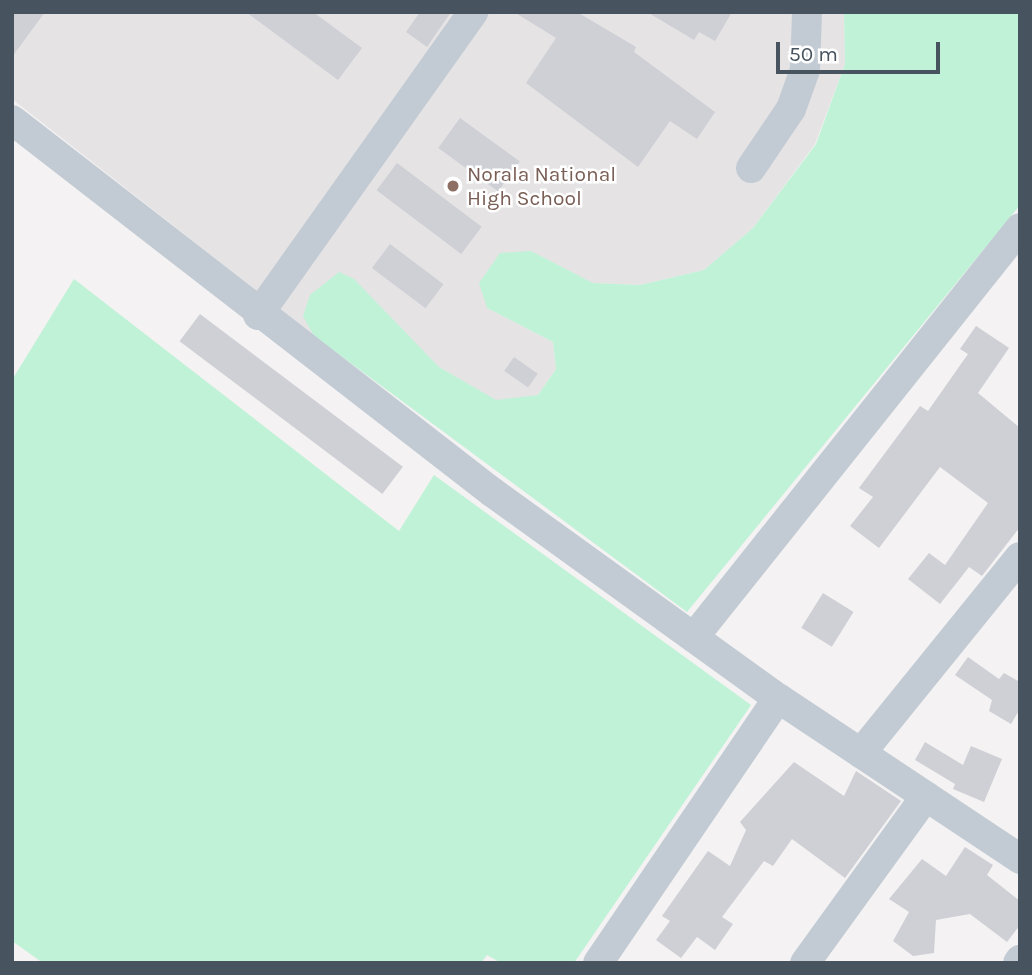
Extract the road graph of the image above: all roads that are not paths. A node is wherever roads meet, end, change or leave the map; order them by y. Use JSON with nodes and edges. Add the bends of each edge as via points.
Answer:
{"nodes":[{"id":1,"x":473,"y":12,"type":"edge"},
{"id":2,"x":807,"y":12,"type":"edge"},
{"id":3,"x":12,"y":120,"type":"edge"},
{"id":4,"x":751,"y":169,"type":"dead end"},
{"id":5,"x":1020,"y":228,"type":"edge"},
{"id":6,"x":258,"y":315,"type":"junction"},
{"id":7,"x":1020,"y":557,"type":"edge"},
{"id":8,"x":694,"y":637,"type":"junction"},
{"id":9,"x":778,"y":698,"type":"junction"},
{"id":10,"x":861,"y":753,"type":"junction"},
{"id":11,"x":926,"y":796,"type":"junction"},
{"id":12,"x":1020,"y":859,"type":"edge"},
{"id":13,"x":598,"y":963,"type":"edge"},
{"id":14,"x":805,"y":963,"type":"edge"}],
"edges":[{"from":1,"to":6,"type":"street"},
{"from":2,"to":4,"type":"street","via":[[804,70],[790,109]]},
{"from":3,"to":6,"type":"street"},
{"from":5,"to":8,"type":"street"},
{"from":6,"to":8,"type":"street"},
{"from":7,"to":10,"type":"street"},
{"from":8,"to":9,"type":"street"},
{"from":9,"to":10,"type":"street"},
{"from":9,"to":13,"type":"street"},
{"from":10,"to":11,"type":"street"},
{"from":11,"to":12,"type":"street"},
{"from":11,"to":14,"type":"street"}]}
